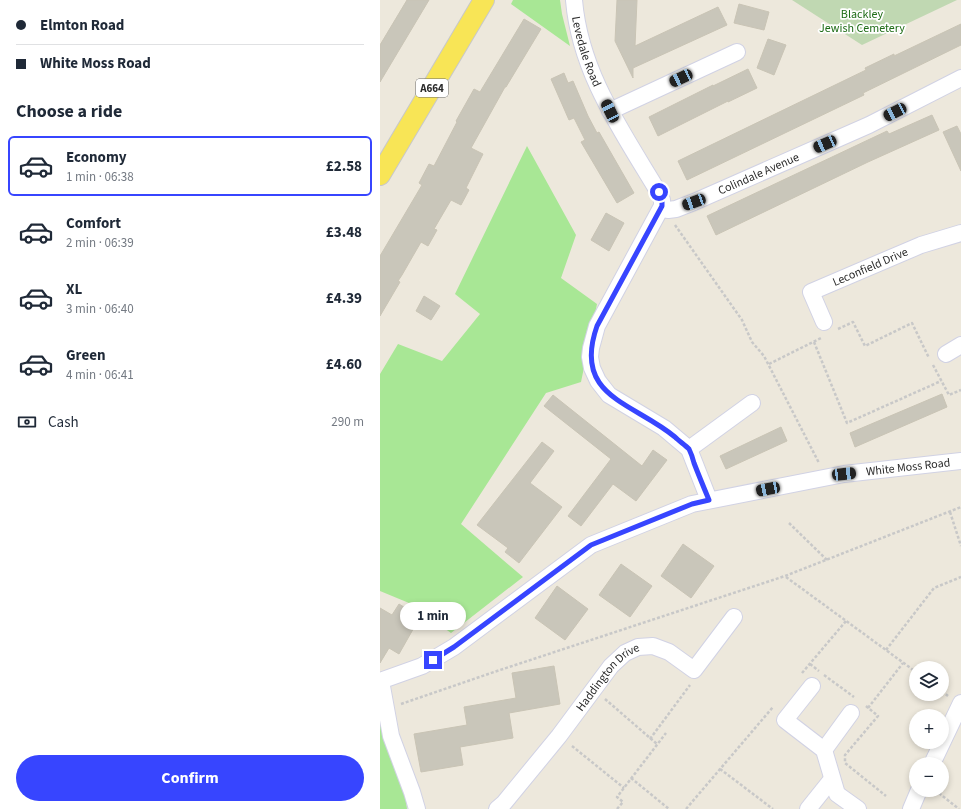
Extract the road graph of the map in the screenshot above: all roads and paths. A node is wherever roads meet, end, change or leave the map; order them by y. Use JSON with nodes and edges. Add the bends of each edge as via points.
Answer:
{"nodes":[{"id":1,"x":484,"y":0,"type":"edge"},
{"id":2,"x":574,"y":0,"type":"edge"},
{"id":3,"x":737,"y":52,"type":"dead end"},
{"id":4,"x":961,"y":78,"type":"edge"},
{"id":5,"x":610,"y":111,"type":"junction"},
{"id":6,"x":380,"y":176,"type":"edge"},
{"id":7,"x":668,"y":208,"type":"junction"},
{"id":8,"x":960,"y":236,"type":"edge"},
{"id":9,"x":828,"y":330,"type":"junction"},
{"id":10,"x":814,"y":342,"type":"junction"},
{"id":11,"x":961,"y":344,"type":"edge"},
{"id":12,"x":946,"y":354,"type":"dead end"},
{"id":13,"x":768,"y":364,"type":"junction"},
{"id":14,"x":941,"y":381,"type":"junction"},
{"id":15,"x":961,"y":390,"type":"edge"},
{"id":16,"x":752,"y":403,"type":"dead end"},
{"id":17,"x":689,"y":449,"type":"junction"},
{"id":18,"x":961,"y":461,"type":"edge"},
{"id":19,"x":826,"y":477,"type":"junction"},
{"id":20,"x":709,"y":500,"type":"junction"},
{"id":21,"x":961,"y":507,"type":"edge"},
{"id":22,"x":950,"y":512,"type":"junction"},
{"id":23,"x":789,"y":523,"type":"dead end"},
{"id":24,"x":961,"y":546,"type":"edge"},
{"id":25,"x":827,"y":560,"type":"junction"},
{"id":26,"x":786,"y":576,"type":"junction"},
{"id":27,"x":961,"y":577,"type":"edge"},
{"id":28,"x":734,"y":617,"type":"dead end"},
{"id":29,"x":846,"y":621,"type":"junction"},
{"id":30,"x":886,"y":650,"type":"junction"},
{"id":31,"x":903,"y":663,"type":"junction"},
{"id":32,"x":909,"y":667,"type":"edge"},
{"id":33,"x":694,"y":670,"type":"junction"},
{"id":34,"x":799,"y":677,"type":"dead end"},
{"id":35,"x":380,"y":681,"type":"edge"},
{"id":36,"x":812,"y":686,"type":"dead end"},
{"id":37,"x":593,"y":690,"type":"junction"},
{"id":38,"x":961,"y":703,"type":"edge"},
{"id":39,"x":774,"y":706,"type":"dead end"},
{"id":40,"x":868,"y":708,"type":"dead end"},
{"id":41,"x":386,"y":710,"type":"junction"},
{"id":42,"x":851,"y":713,"type":"dead end"},
{"id":43,"x":666,"y":733,"type":"dead end"},
{"id":44,"x":559,"y":736,"type":"junction"},
{"id":45,"x":650,"y":739,"type":"junction"},
{"id":46,"x":658,"y":744,"type":"junction"},
{"id":47,"x":824,"y":750,"type":"junction"},
{"id":48,"x":935,"y":757,"type":"edge"},
{"id":49,"x":720,"y":769,"type":"junction"},
{"id":50,"x":631,"y":778,"type":"junction"},
{"id":51,"x":832,"y":778,"type":"junction"},
{"id":52,"x":624,"y":788,"type":"junction"},
{"id":53,"x":916,"y":797,"type":"edge"},
{"id":54,"x":943,"y":797,"type":"edge"},
{"id":55,"x":768,"y":806,"type":"junction"},
{"id":56,"x":417,"y":809,"type":"edge"},
{"id":57,"x":497,"y":809,"type":"edge"},
{"id":58,"x":617,"y":809,"type":"edge"},
{"id":59,"x":669,"y":809,"type":"edge"},
{"id":60,"x":686,"y":809,"type":"edge"},
{"id":61,"x":766,"y":809,"type":"edge"},
{"id":62,"x":773,"y":809,"type":"edge"},
{"id":63,"x":808,"y":809,"type":"edge"},
{"id":64,"x":858,"y":809,"type":"edge"},
{"id":65,"x":910,"y":809,"type":"edge"},
{"id":66,"x":959,"y":809,"type":"edge"}],
"edges":[{"from":1,"to":6,"type":"main road","number":"A664"},
{"from":2,"to":5,"type":"street","name":"Levedale Road","via":[[580,41]]},
{"from":3,"to":5,"type":"street"},
{"from":4,"to":7,"type":"street","name":"Colindale Avenue","via":[[869,125],[694,202]]},
{"from":5,"to":7,"type":"street","name":"Levedale Road"},
{"from":7,"to":13,"type":"path","via":[[674,224],[742,320],[752,342]]},
{"from":7,"to":17,"type":"street","via":[[597,326],[590,357],[598,382],[609,395],[664,428]]},
{"from":8,"to":9,"type":"street","name":"Leconfield Drive","via":[[921,245],[811,292]]},
{"from":9,"to":10,"type":"path"},
{"from":9,"to":14,"type":"path","via":[[853,322],[865,346],[912,323]]},
{"from":10,"to":13,"type":"path"},
{"from":10,"to":14,"type":"path","via":[[847,423]]},
{"from":11,"to":12,"type":"street"},
{"from":13,"to":19,"type":"path"},
{"from":14,"to":15,"type":"path","via":[[949,395]]},
{"from":16,"to":17,"type":"street"},
{"from":17,"to":20,"type":"street"},
{"from":18,"to":19,"type":"street","name":"White Moss Road"},
{"from":19,"to":20,"type":"street","name":"White Moss Road"},
{"from":20,"to":35,"type":"street","name":"White Moss Road","via":[[692,504],[591,545],[454,647],[422,666]]},
{"from":21,"to":22,"type":"path"},
{"from":22,"to":24,"type":"path"},
{"from":22,"to":25,"type":"path"},
{"from":23,"to":25,"type":"path"},
{"from":25,"to":26,"type":"path"},
{"from":26,"to":29,"type":"path"},
{"from":26,"to":41,"type":"path"},
{"from":27,"to":30,"type":"path","via":[[934,588]]},
{"from":28,"to":33,"type":"street"},
{"from":29,"to":30,"type":"path"},
{"from":29,"to":34,"type":"path"},
{"from":30,"to":31,"type":"path"},
{"from":31,"to":32,"type":"path"},
{"from":31,"to":40,"type":"path"},
{"from":33,"to":37,"type":"street","name":"Haddington Drive","via":[[669,652],[653,646],[638,647],[625,653],[611,666]]},
{"from":33,"to":45,"type":"path","via":[[692,683]]},
{"from":35,"to":41,"type":"street"},
{"from":36,"to":47,"type":"street","via":[[786,720]]},
{"from":37,"to":44,"type":"street","name":"Haddington Drive"},
{"from":37,"to":45,"type":"path"},
{"from":38,"to":48,"type":"street"},
{"from":39,"to":49,"type":"path"},
{"from":41,"to":56,"type":"street","via":[[391,736]]},
{"from":42,"to":47,"type":"street"},
{"from":43,"to":46,"type":"path"},
{"from":44,"to":52,"type":"path"},
{"from":44,"to":57,"type":"street","name":"Haddington Drive"},
{"from":45,"to":46,"type":"path"},
{"from":46,"to":50,"type":"path"},
{"from":47,"to":51,"type":"street"},
{"from":49,"to":55,"type":"path"},
{"from":49,"to":60,"type":"path"},
{"from":50,"to":52,"type":"path"},
{"from":50,"to":59,"type":"path"},
{"from":51,"to":63,"type":"street"},
{"from":51,"to":64,"type":"street","via":[[836,794]]},
{"from":52,"to":58,"type":"path","via":[[617,797],[623,802]]},
{"from":53,"to":65,"type":"street"},
{"from":54,"to":66,"type":"path"},
{"from":55,"to":61,"type":"path"},
{"from":55,"to":62,"type":"path"}]}
